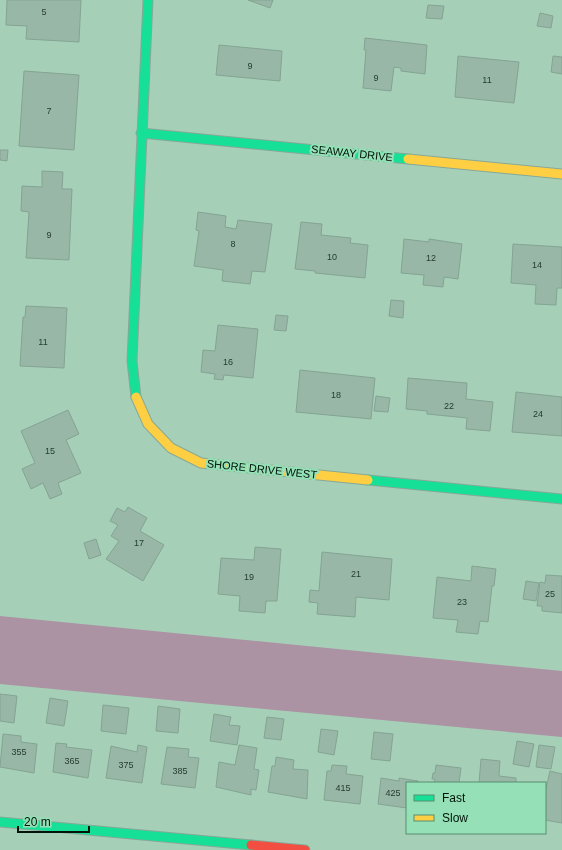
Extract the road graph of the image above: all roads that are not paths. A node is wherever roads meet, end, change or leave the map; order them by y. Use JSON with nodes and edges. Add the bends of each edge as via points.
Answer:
{"nodes":[{"id":1,"x":148,"y":0,"type":"edge"},
{"id":2,"x":141,"y":133,"type":"junction"},
{"id":3,"x":562,"y":174,"type":"edge"},
{"id":4,"x":562,"y":499,"type":"edge"},
{"id":5,"x":0,"y":822,"type":"edge"},
{"id":6,"x":305,"y":850,"type":"edge"}],
"edges":[{"from":1,"to":2,"type":"street","name":"SHORE DRIVE WEST"},
{"from":2,"to":3,"type":"street","name":"SEAWAY DRIVE"},
{"from":2,"to":4,"type":"street","name":"SHORE DRIVE WEST","via":[[132,361],[134,394],[148,424],[171,448],[201,463]]},
{"from":5,"to":6,"type":"street"}]}
